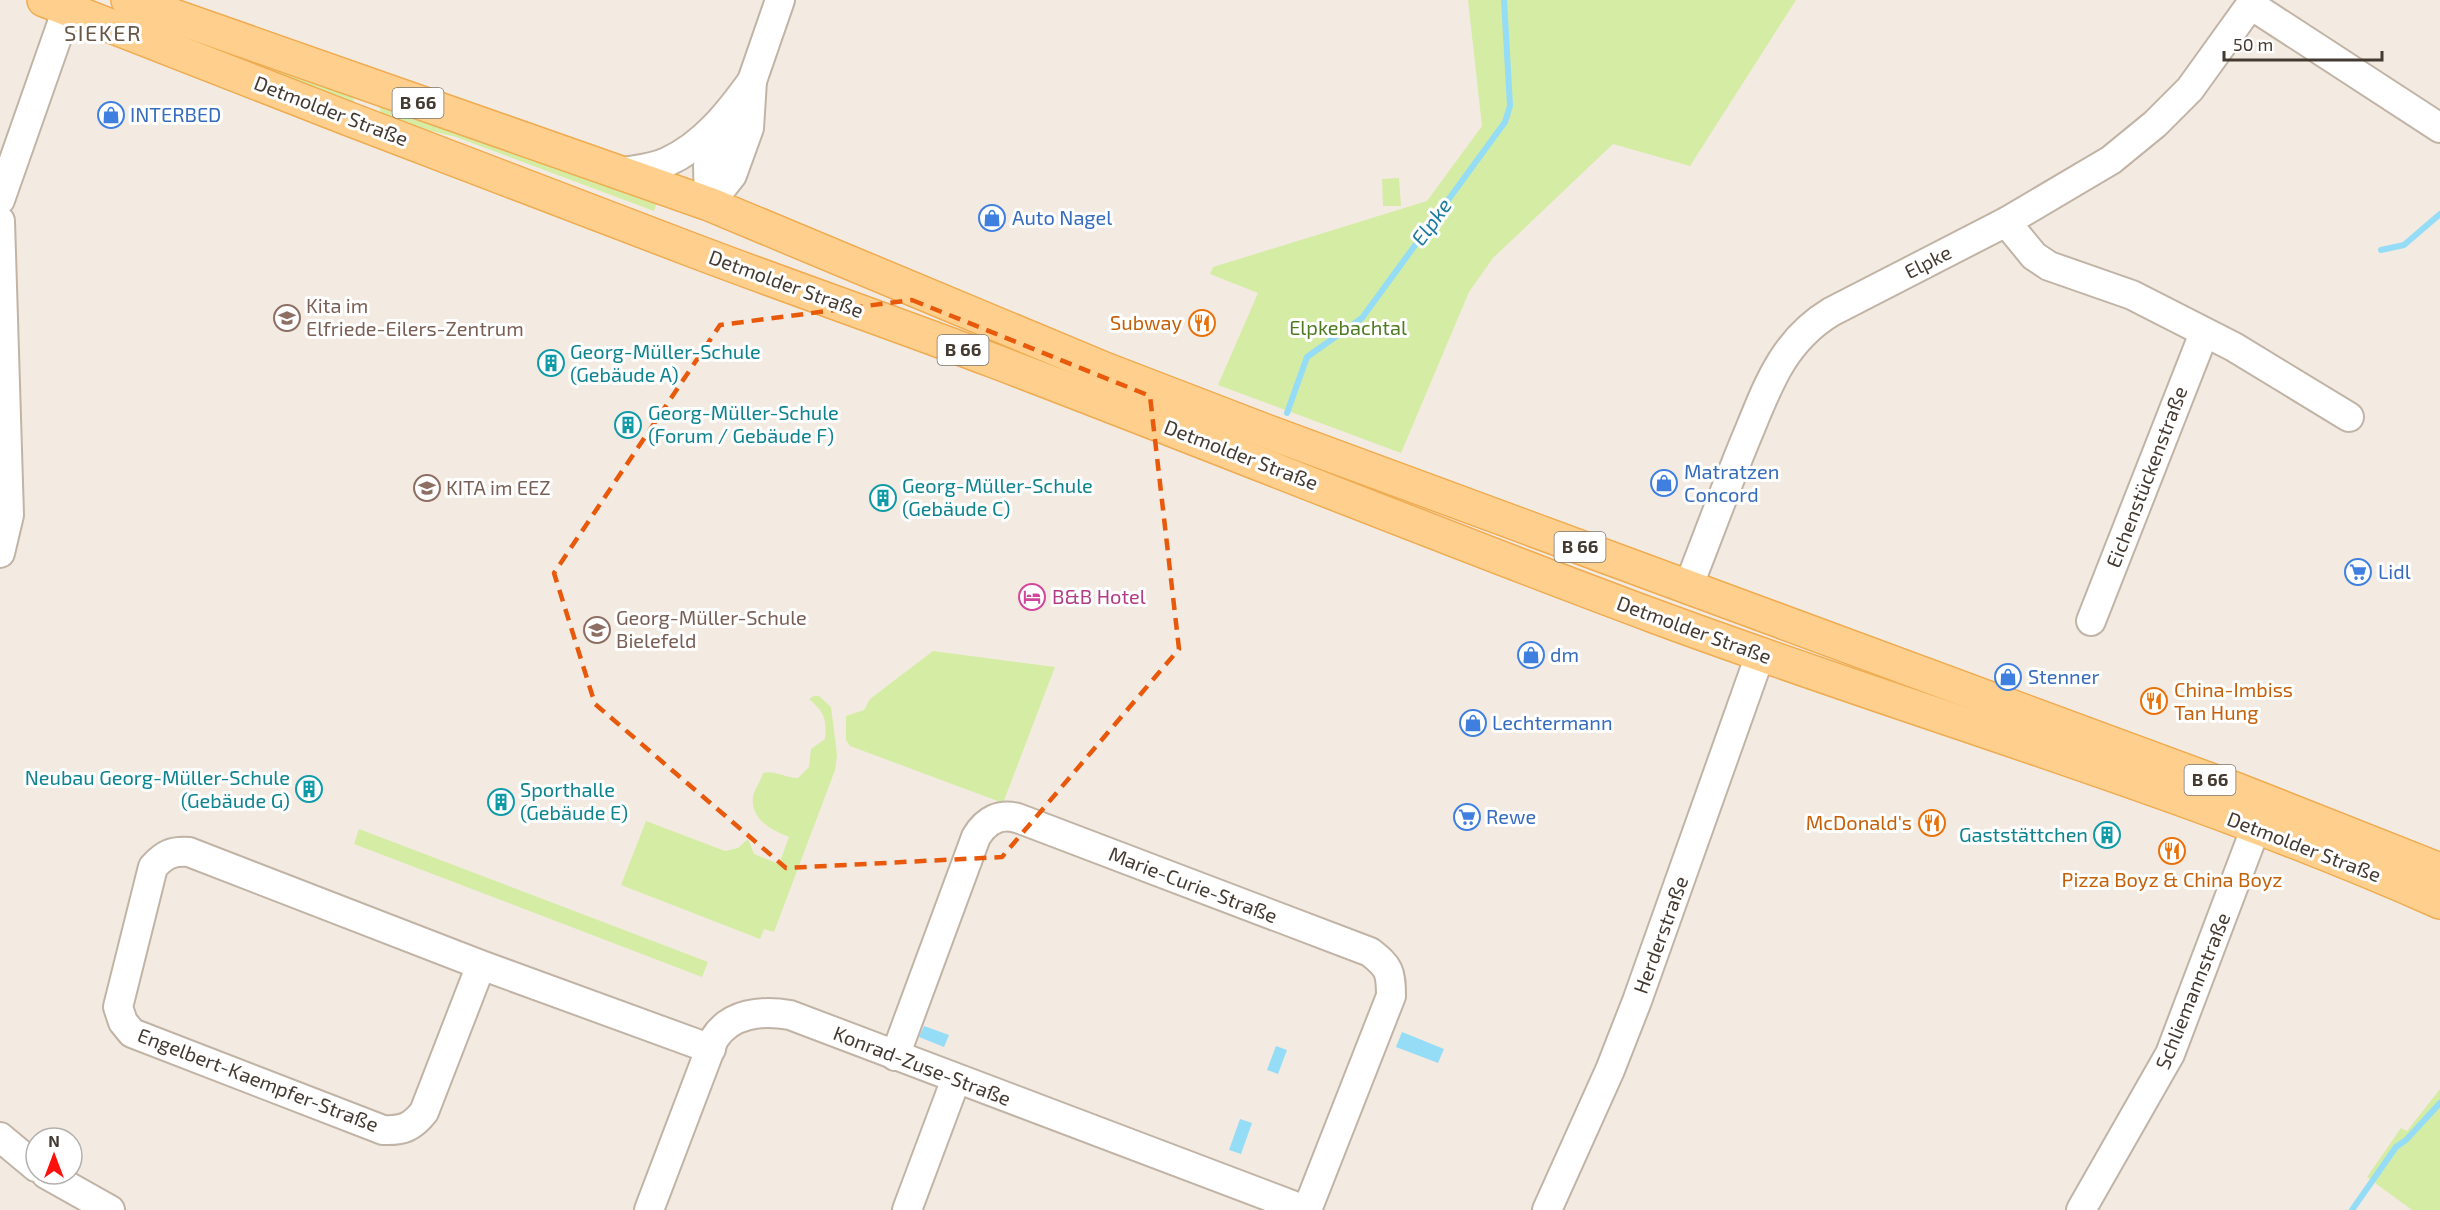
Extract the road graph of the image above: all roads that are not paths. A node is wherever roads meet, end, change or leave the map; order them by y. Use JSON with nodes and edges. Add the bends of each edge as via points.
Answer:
{"nodes":[{"id":1,"x":128,"y":0,"type":"edge"},
{"id":2,"x":780,"y":0,"type":"edge"},
{"id":3,"x":2253,"y":2,"type":"edge"},
{"id":4,"x":55,"y":5,"type":"edge"},
{"id":5,"x":752,"y":81,"type":"junction"},
{"id":6,"x":724,"y":119,"type":"junction"},
{"id":7,"x":2440,"y":128,"type":"edge"},
{"id":8,"x":617,"y":173,"type":"junction"},
{"id":9,"x":0,"y":200,"type":"edge"},
{"id":10,"x":709,"y":204,"type":"junction"},
{"id":11,"x":0,"y":221,"type":"edge"},
{"id":12,"x":2006,"y":222,"type":"junction"},
{"id":13,"x":690,"y":250,"type":"junction"},
{"id":14,"x":2204,"y":333,"type":"junction"},
{"id":15,"x":2349,"y":417,"type":"dead end"},
{"id":16,"x":1362,"y":466,"type":"junction"},
{"id":17,"x":1350,"y":497,"type":"junction"},
{"id":18,"x":0,"y":554,"type":"edge"},
{"id":19,"x":1688,"y":587,"type":"junction"},
{"id":20,"x":1774,"y":619,"type":"junction"},
{"id":21,"x":2091,"y":621,"type":"dead end"},
{"id":22,"x":1674,"y":623,"type":"junction"},
{"id":23,"x":1760,"y":654,"type":"junction"},
{"id":24,"x":2256,"y":827,"type":"junction"},
{"id":25,"x":2440,"y":870,"type":"edge"},
{"id":26,"x":2440,"y":902,"type":"edge"},
{"id":27,"x":481,"y":965,"type":"junction"},
{"id":28,"x":711,"y":1048,"type":"junction"},
{"id":29,"x":895,"y":1056,"type":"junction"},
{"id":30,"x":956,"y":1079,"type":"junction"},
{"id":31,"x":0,"y":1137,"type":"edge"},
{"id":32,"x":24,"y":1157,"type":"edge"},
{"id":33,"x":67,"y":1186,"type":"edge"},
{"id":34,"x":110,"y":1210,"type":"edge"},
{"id":35,"x":649,"y":1210,"type":"edge"},
{"id":36,"x":907,"y":1210,"type":"edge"},
{"id":37,"x":1306,"y":1210,"type":"edge"},
{"id":38,"x":1547,"y":1210,"type":"edge"},
{"id":39,"x":2080,"y":1210,"type":"edge"}],
"edges":[{"from":1,"to":8,"type":"main road","name":"Detmolder Straße","number":"B 66"},
{"from":2,"to":5,"type":"street"},
{"from":3,"to":7,"type":"street"},
{"from":3,"to":12,"type":"street","name":"Elpke","via":[[2190,89],[2155,124],[2111,160]]},
{"from":4,"to":9,"type":"street"},
{"from":4,"to":13,"type":"main road","name":"Detmolder Straße","number":"B 66"},
{"from":5,"to":6,"type":"street"},
{"from":5,"to":10,"type":"street","via":[[749,128],[732,175]]},
{"from":6,"to":8,"type":"street","via":[[667,162]]},
{"from":6,"to":10,"type":"street","via":[[708,166]]},
{"from":8,"to":10,"type":"main road","name":"Detmolder Straße","number":"B 66"},
{"from":10,"to":13,"type":"main road"},
{"from":10,"to":16,"type":"main road","name":"Detmolder Straße","number":"B 66","via":[[1107,370]]},
{"from":11,"to":18,"type":"street","via":[[9,515]]},
{"from":12,"to":14,"type":"street","via":[[2034,256],[2049,266],[2111,285]]},
{"from":12,"to":19,"type":"street","name":"Elpke","via":[[1830,312],[1798,337],[1785,352],[1765,391]]},
{"from":13,"to":17,"type":"main road","name":"Detmolder Straße","number":"B 66"},
{"from":14,"to":15,"type":"street"},
{"from":14,"to":21,"type":"street","name":"Eichenstückenstraße"},
{"from":16,"to":17,"type":"main road"},
{"from":16,"to":19,"type":"main road","name":"Detmolder Straße","number":"B 66"},
{"from":17,"to":22,"type":"main road","name":"Detmolder Straße","number":"B 66"},
{"from":19,"to":20,"type":"main road","name":"Detmolder Straße","number":"B 66"},
{"from":19,"to":22,"type":"main road"},
{"from":20,"to":23,"type":"main road"},
{"from":20,"to":25,"type":"main road","name":"Detmolder Straße","number":"B 66","via":[[2250,795]]},
{"from":22,"to":23,"type":"main road","name":"Detmolder Straße","number":"B 66"},
{"from":23,"to":24,"type":"main road","name":"Detmolder Straße","number":"B 66"},
{"from":23,"to":38,"type":"street","name":"Herderstraße","via":[[1633,1011]]},
{"from":24,"to":26,"type":"main road","name":"Detmolder Straße","number":"B 66"},
{"from":24,"to":39,"type":"street","name":"Schliemannstraße","via":[[2170,1054]]},
{"from":27,"to":27,"type":"street","name":"Engelbert-Kaempfer-Straße","via":[[189,852],[174,851],[163,855],[153,867],[118,1007],[132,1034],[383,1130],[400,1131],[414,1125],[424,1112]]},
{"from":27,"to":28,"type":"street","name":"Engelbert-Kaempfer-Straße"},
{"from":28,"to":29,"type":"street","name":"Konrad-Zuse-Straße","via":[[719,1031],[738,1018],[777,1013]]},
{"from":28,"to":35,"type":"street","name":"Konrad-Zuse-Straße"},
{"from":29,"to":30,"type":"street","name":"Konrad-Zuse-Straße"},
{"from":29,"to":37,"type":"street","name":"Marie-Curie-Straße","via":[[976,837],[994,818],[1020,819],[1370,952],[1387,965],[1391,996]]},
{"from":30,"to":36,"type":"street"},
{"from":30,"to":37,"type":"street","name":"Konrad-Zuse-Straße"},
{"from":31,"to":32,"type":"street"},
{"from":33,"to":34,"type":"street"}]}
